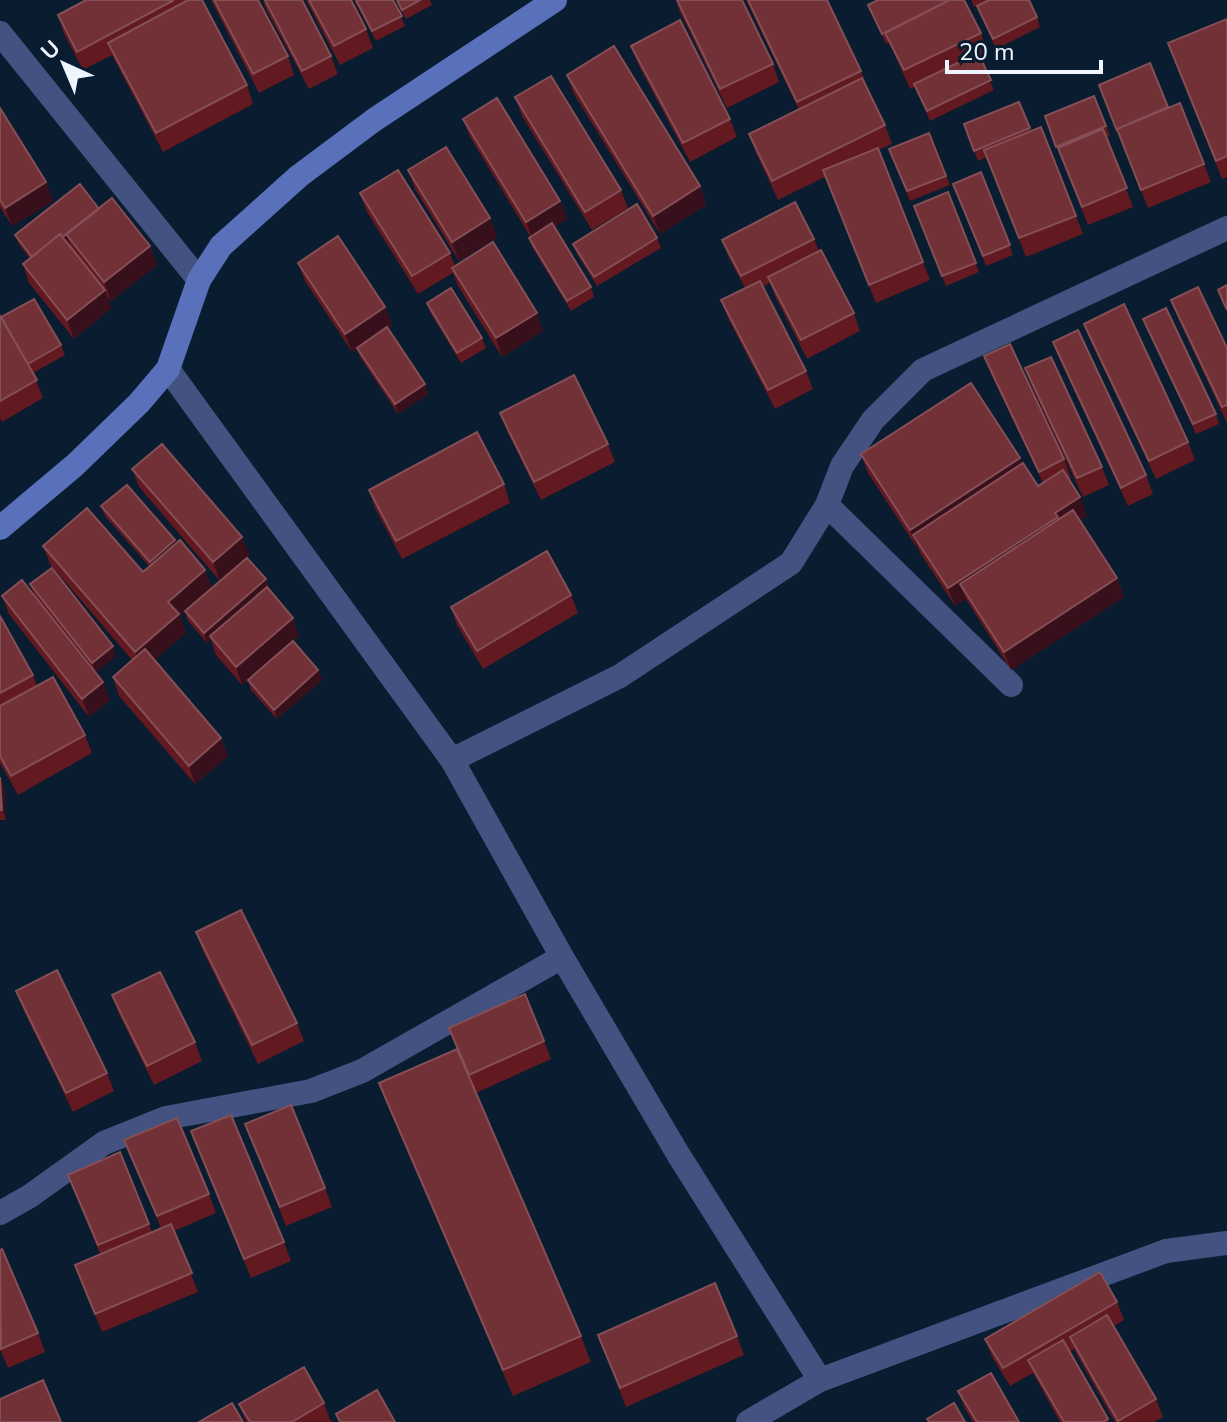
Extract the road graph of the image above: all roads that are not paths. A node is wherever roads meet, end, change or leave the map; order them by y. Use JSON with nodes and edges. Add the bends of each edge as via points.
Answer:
{"nodes":[{"id":1,"x":555,"y":0,"type":"edge"},
{"id":2,"x":0,"y":33,"type":"edge"},
{"id":3,"x":1227,"y":228,"type":"edge"},
{"id":4,"x":199,"y":280,"type":"junction"},
{"id":5,"x":168,"y":369,"type":"junction"},
{"id":6,"x":827,"y":505,"type":"junction"},
{"id":7,"x":0,"y":528,"type":"edge"},
{"id":8,"x":1011,"y":685,"type":"dead end"},
{"id":9,"x":452,"y":760,"type":"junction"},
{"id":10,"x":562,"y":957,"type":"junction"},
{"id":11,"x":0,"y":1213,"type":"edge"},
{"id":12,"x":1227,"y":1243,"type":"edge"},
{"id":13,"x":820,"y":1380,"type":"junction"},
{"id":14,"x":748,"y":1422,"type":"edge"}],
"edges":[{"from":1,"to":4,"type":"street","via":[[299,176],[221,246]]},
{"from":2,"to":4,"type":"street"},
{"from":3,"to":6,"type":"street","via":[[923,370],[873,420],[842,466]]},
{"from":4,"to":5,"type":"street"},
{"from":5,"to":7,"type":"street","via":[[75,465]]},
{"from":5,"to":9,"type":"street"},
{"from":6,"to":8,"type":"street"},
{"from":6,"to":9,"type":"street","via":[[791,563],[757,588],[620,676]]},
{"from":9,"to":10,"type":"street"},
{"from":10,"to":11,"type":"street","via":[[362,1071],[311,1091],[166,1118],[104,1143]]},
{"from":10,"to":13,"type":"street"},
{"from":12,"to":13,"type":"street","via":[[1166,1251]]},
{"from":13,"to":14,"type":"street"}]}
